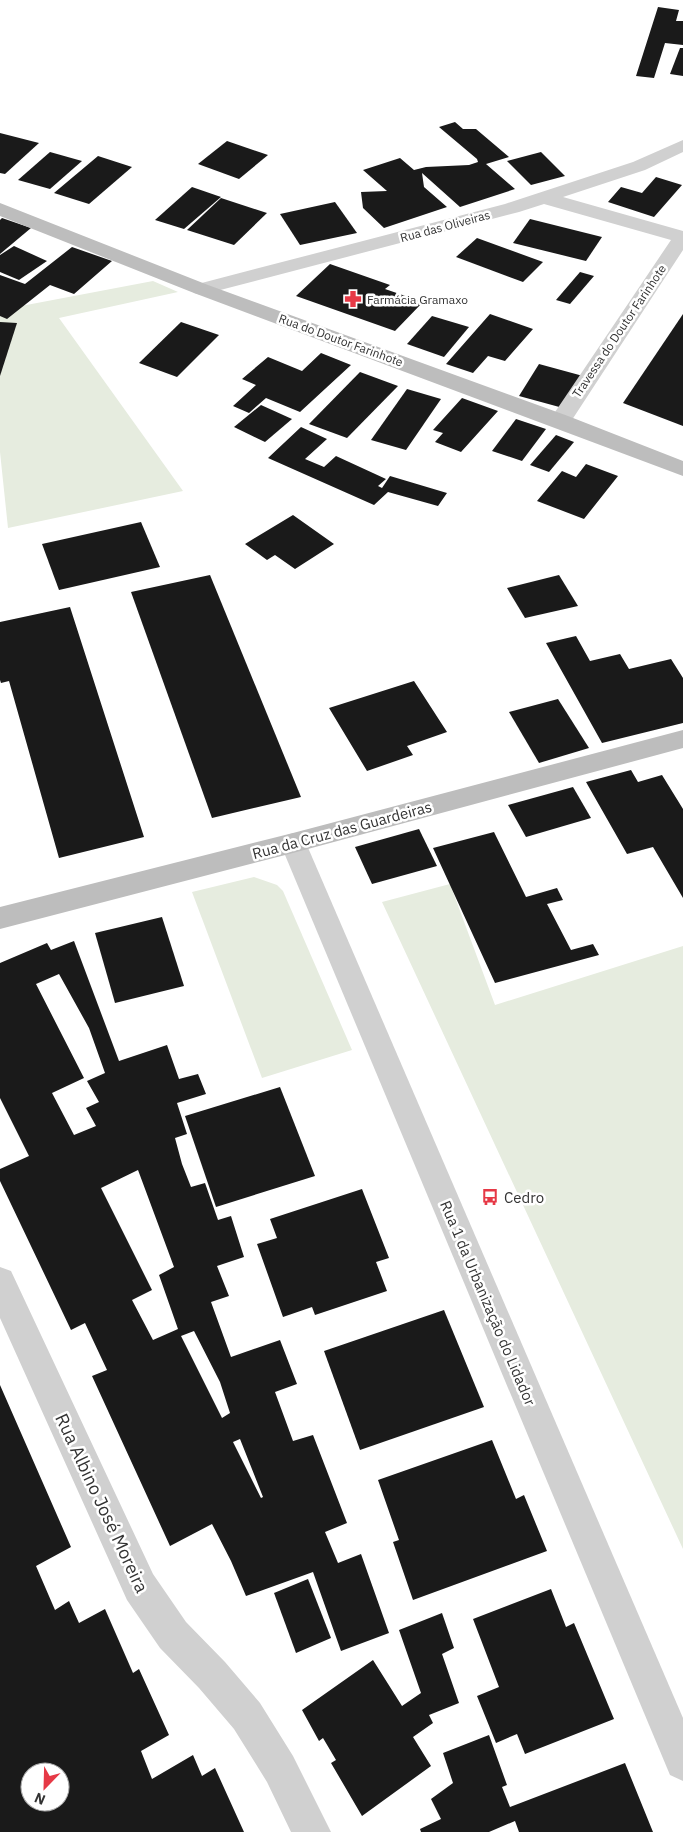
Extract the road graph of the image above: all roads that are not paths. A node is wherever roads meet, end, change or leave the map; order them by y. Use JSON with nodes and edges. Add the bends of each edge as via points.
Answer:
{"nodes":[{"id":1,"x":683,"y":145,"type":"edge"},
{"id":2,"x":544,"y":198,"type":"junction"},
{"id":3,"x":0,"y":209,"type":"edge"},
{"id":4,"x":682,"y":237,"type":"edge"},
{"id":5,"x":201,"y":289,"type":"junction"},
{"id":6,"x":560,"y":420,"type":"junction"},
{"id":7,"x":683,"y":469,"type":"edge"},
{"id":8,"x":683,"y":739,"type":"edge"},
{"id":9,"x":293,"y":843,"type":"junction"},
{"id":10,"x":0,"y":918,"type":"edge"},
{"id":11,"x":0,"y":1282,"type":"edge"},
{"id":12,"x":683,"y":1762,"type":"edge"},
{"id":13,"x":312,"y":1832,"type":"edge"}],
"edges":[{"from":1,"to":2,"type":"street","name":"Rua das Oliveiras","via":[[639,166]]},
{"from":2,"to":4,"type":"street","name":"Travessa do Doutor Farinhote"},
{"from":2,"to":5,"type":"street","name":"Rua das Oliveiras"},
{"from":3,"to":5,"type":"street","name":"Rua do Doutor Farinhote"},
{"from":4,"to":6,"type":"street","name":"Travessa do Doutor Farinhote"},
{"from":5,"to":6,"type":"street","name":"Rua do Doutor Farinhote"},
{"from":6,"to":7,"type":"street","name":"Rua do Doutor Farinhote"},
{"from":8,"to":9,"type":"street","name":"Rua da Cruz das Guardeiras"},
{"from":9,"to":10,"type":"street","name":"Rua da Cruz das Guardeiras"},
{"from":9,"to":12,"type":"street","name":"Rua 1 da Urbanização do Lidador"},
{"from":11,"to":13,"type":"street","name":"Rua Albino José Moreira","via":[[140,1587],[173,1635],[247,1716],[280,1769]]}]}
